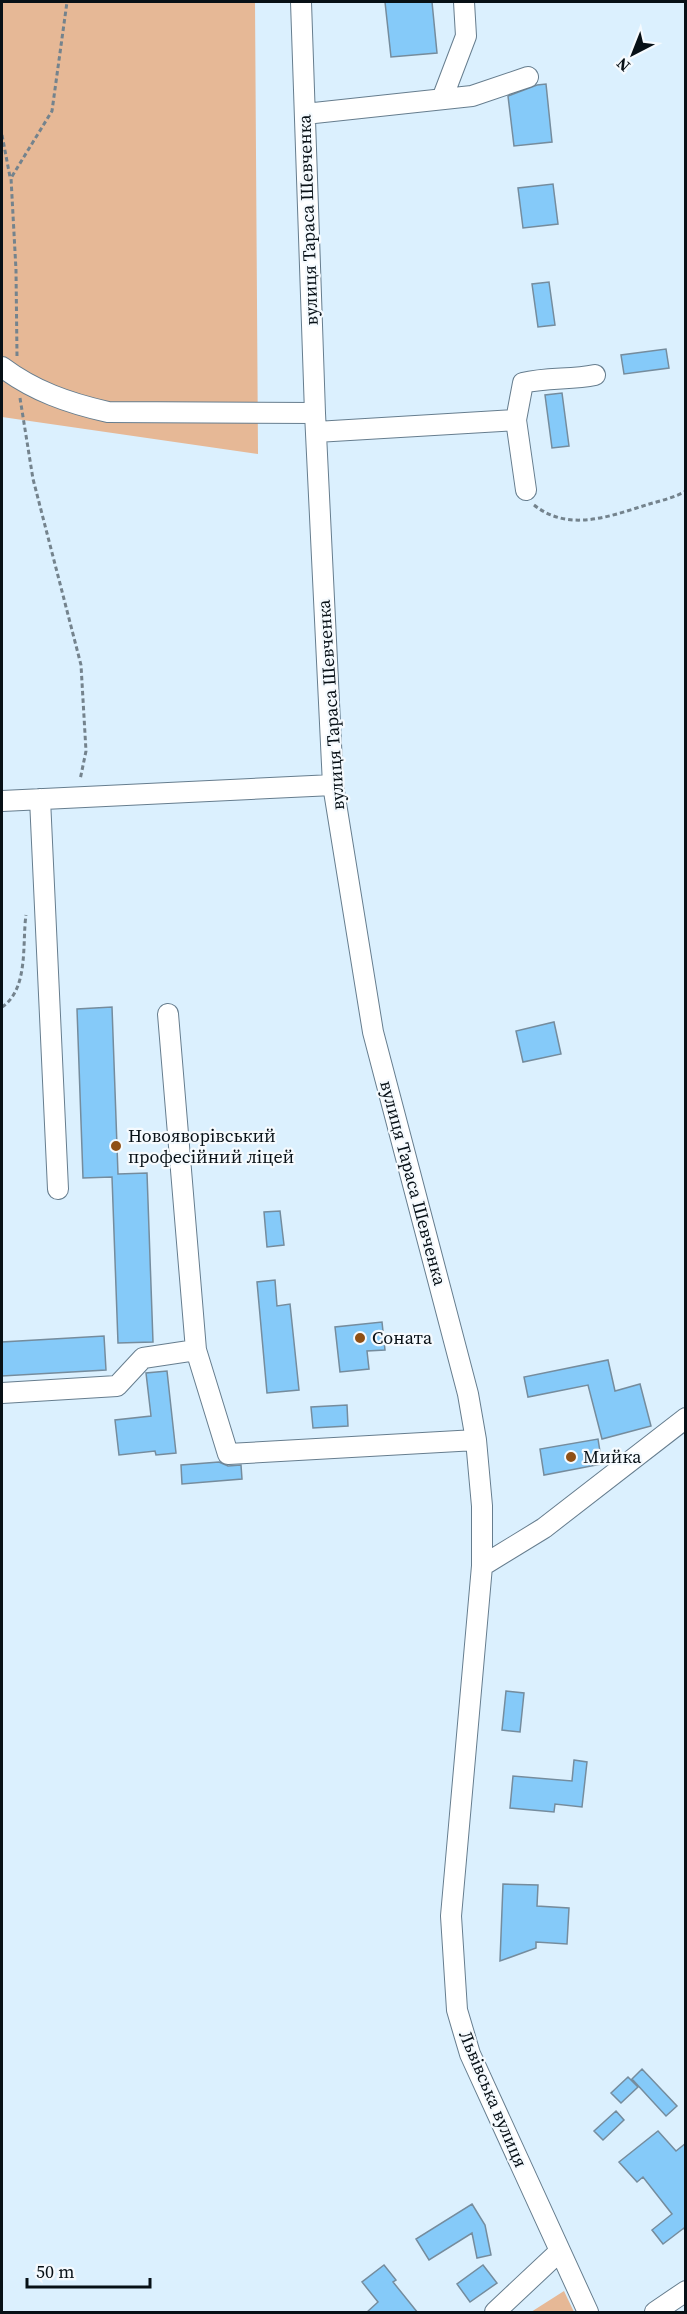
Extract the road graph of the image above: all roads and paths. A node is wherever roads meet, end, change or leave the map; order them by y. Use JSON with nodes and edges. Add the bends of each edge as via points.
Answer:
{"nodes":[{"id":1,"x":67,"y":2,"type":"edge"},
{"id":2,"x":301,"y":2,"type":"edge"},
{"id":3,"x":464,"y":2,"type":"edge"},
{"id":4,"x":528,"y":77,"type":"dead end"},
{"id":5,"x":442,"y":99,"type":"junction"},
{"id":6,"x":305,"y":114,"type":"junction"},
{"id":7,"x":2,"y":135,"type":"edge"},
{"id":8,"x":11,"y":178,"type":"junction"},
{"id":9,"x":9,"y":373,"type":"edge"},
{"id":10,"x":595,"y":375,"type":"dead end"},
{"id":11,"x":516,"y":420,"type":"junction"},
{"id":12,"x":316,"y":423,"type":"junction"},
{"id":13,"x":526,"y":490,"type":"joint"},
{"id":14,"x":686,"y":491,"type":"edge"},
{"id":15,"x":333,"y":785,"type":"junction"},
{"id":16,"x":63,"y":798,"type":"junction"},
{"id":17,"x":40,"y":799,"type":"junction"},
{"id":18,"x":2,"y":801,"type":"edge"},
{"id":19,"x":27,"y":909,"type":"dead end"},
{"id":20,"x":2,"y":1007,"type":"edge"},
{"id":21,"x":168,"y":1014,"type":"dead end"},
{"id":22,"x":58,"y":1190,"type":"dead end"},
{"id":23,"x":196,"y":1350,"type":"junction"},
{"id":24,"x":2,"y":1393,"type":"edge"},
{"id":25,"x":686,"y":1418,"type":"edge"},
{"id":26,"x":476,"y":1440,"type":"junction"},
{"id":27,"x":482,"y":1566,"type":"junction"},
{"id":28,"x":560,"y":2251,"type":"junction"},
{"id":29,"x":686,"y":2291,"type":"edge"},
{"id":30,"x":495,"y":2313,"type":"edge"},
{"id":31,"x":588,"y":2313,"type":"edge"},
{"id":32,"x":655,"y":2313,"type":"edge"}],
"edges":[{"from":1,"to":8,"type":"path","via":[[52,111]]},
{"from":2,"to":6,"type":"street","name":"вулиця Тараса Шевченка"},
{"from":3,"to":5,"type":"street","via":[[466,36]]},
{"from":4,"to":5,"type":"street","via":[[472,96]]},
{"from":5,"to":6,"type":"street"},
{"from":6,"to":12,"type":"street","name":"вулиця Тараса Шевченка"},
{"from":7,"to":8,"type":"path"},
{"from":8,"to":9,"type":"path","via":[[16,270]]},
{"from":9,"to":12,"type":"street","via":[[50,395],[108,412]]},
{"from":9,"to":16,"type":"path","via":[[81,665],[86,751],[83,774],[76,788]]},
{"from":10,"to":11,"type":"street","via":[[523,383]]},
{"from":11,"to":12,"type":"street"},
{"from":11,"to":13,"type":"street"},
{"from":12,"to":15,"type":"street","name":"вулиця Тараса Шевченка"},
{"from":13,"to":14,"type":"path","via":[[534,506],[548,516],[574,521],[604,518]]},
{"from":15,"to":16,"type":"street"},
{"from":15,"to":26,"type":"street","name":"вулиця Тараса Шевченка","via":[[373,1032],[468,1394]]},
{"from":16,"to":17,"type":"street"},
{"from":17,"to":18,"type":"street"},
{"from":17,"to":22,"type":"street"},
{"from":19,"to":20,"type":"path","via":[[22,970],[18,985]]},
{"from":21,"to":23,"type":"street"},
{"from":23,"to":24,"type":"street","via":[[143,1358],[117,1386]]},
{"from":23,"to":26,"type":"street","via":[[228,1455]]},
{"from":25,"to":27,"type":"street","via":[[544,1528]]},
{"from":26,"to":27,"type":"street","name":"вулиця Тараса Шевченка"},
{"from":27,"to":28,"type":"street","name":"Львівська вулиця","via":[[451,1916],[458,2010],[470,2054]]},
{"from":28,"to":30,"type":"street"},
{"from":28,"to":31,"type":"street","name":"Львівська вулиця"},
{"from":29,"to":32,"type":"street"}]}
